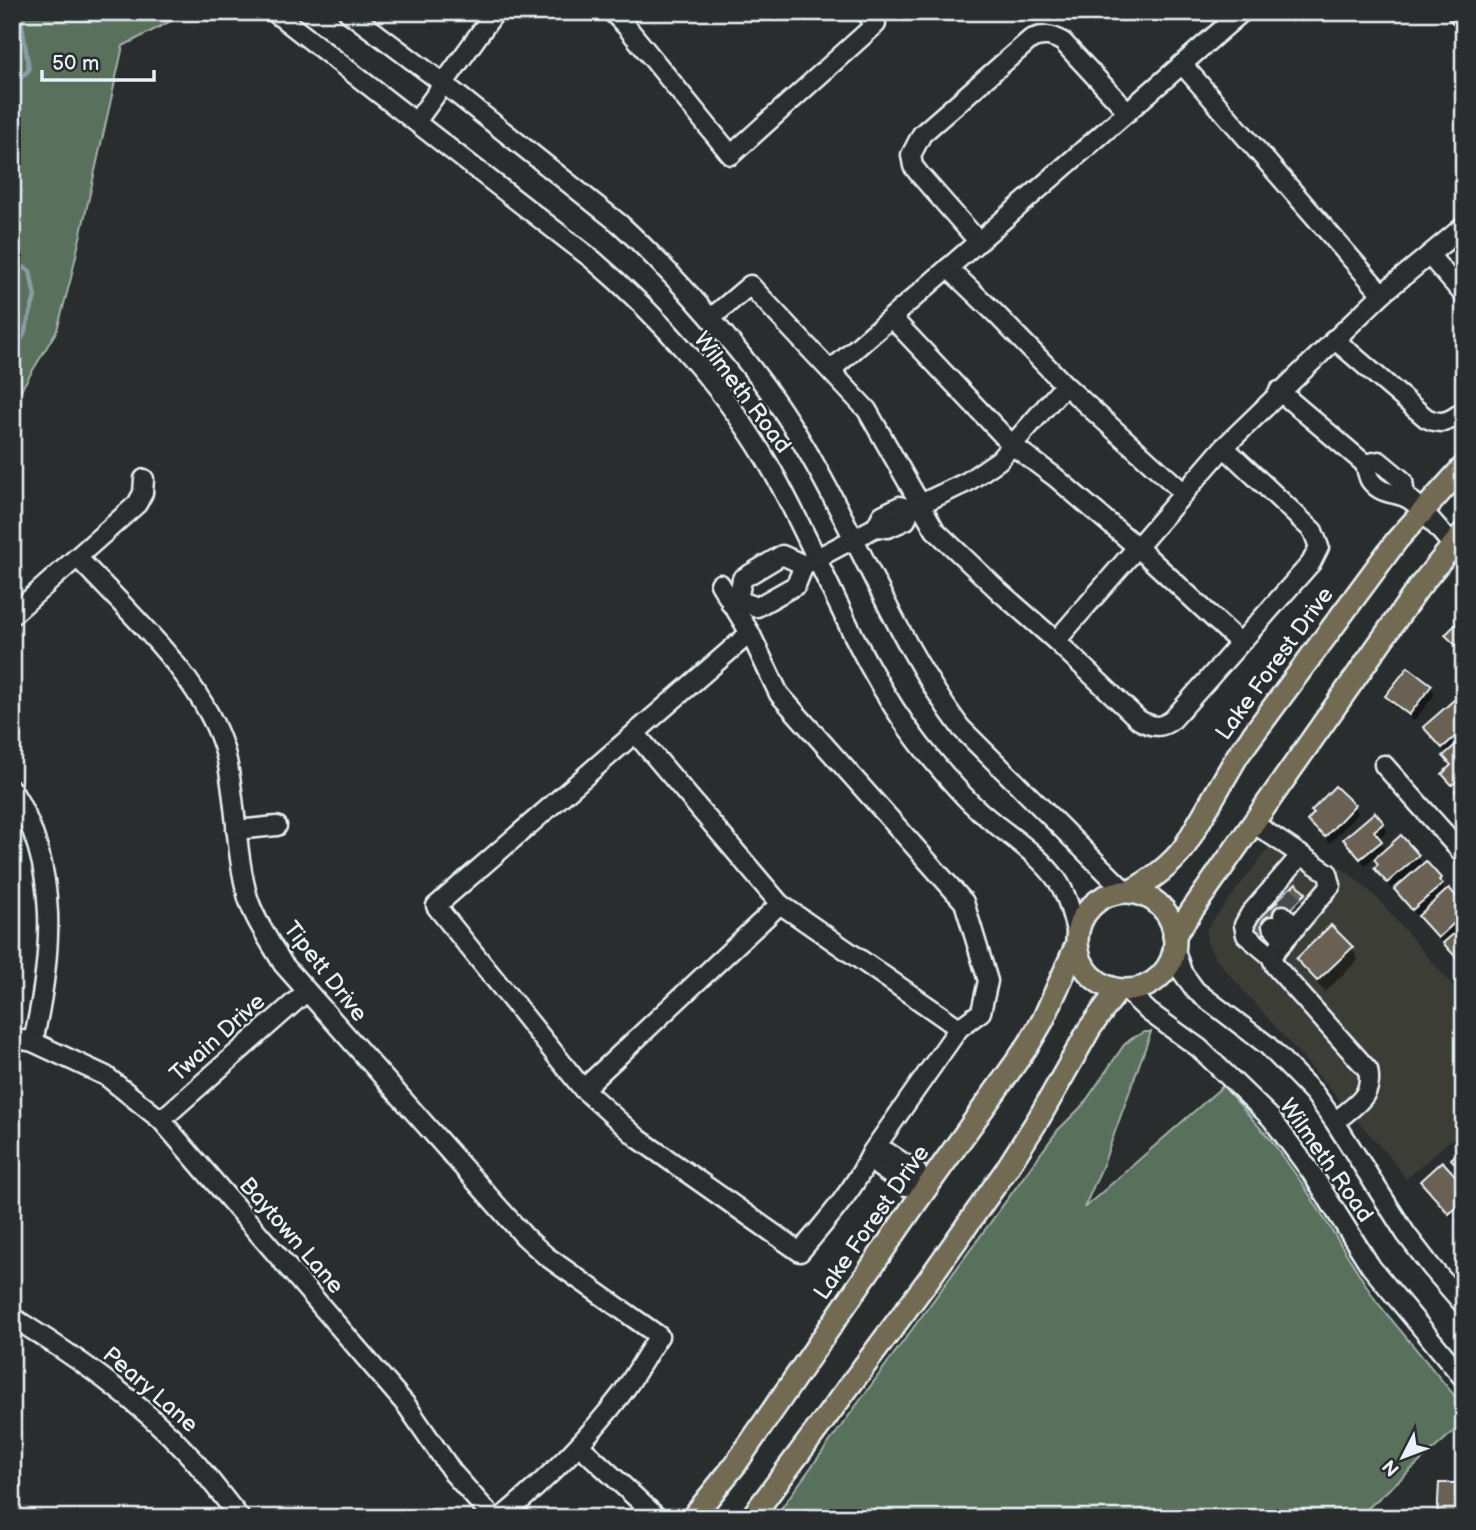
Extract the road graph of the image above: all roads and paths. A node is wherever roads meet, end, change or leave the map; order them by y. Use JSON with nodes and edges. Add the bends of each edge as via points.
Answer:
{"nodes":[{"id":1,"x":274,"y":12,"type":"edge"},
{"id":2,"x":348,"y":12,"type":"edge"},
{"id":3,"x":495,"y":12,"type":"edge"},
{"id":4,"x":612,"y":12,"type":"edge"},
{"id":5,"x":1242,"y":12,"type":"edge"},
{"id":6,"x":1457,"y":12,"type":"edge"},
{"id":7,"x":871,"y":18,"type":"edge"},
{"id":8,"x":1464,"y":20,"type":"edge"},
{"id":9,"x":1182,"y":64,"type":"junction"},
{"id":10,"x":444,"y":84,"type":"junction"},
{"id":11,"x":1128,"y":112,"type":"junction"},
{"id":12,"x":416,"y":122,"type":"junction"},
{"id":13,"x":1464,"y":226,"type":"edge"},
{"id":14,"x":979,"y":242,"type":"junction"},
{"id":15,"x":1429,"y":255,"type":"junction"},
{"id":16,"x":948,"y":268,"type":"junction"},
{"id":17,"x":1382,"y":294,"type":"junction"},
{"id":18,"x":1464,"y":295,"type":"edge"},
{"id":19,"x":711,"y":318,"type":"junction"},
{"id":20,"x":892,"y":318,"type":"junction"},
{"id":21,"x":1334,"y":339,"type":"junction"},
{"id":22,"x":831,"y":370,"type":"junction"},
{"id":23,"x":1065,"y":385,"type":"junction"},
{"id":24,"x":1279,"y":391,"type":"junction"},
{"id":25,"x":1464,"y":410,"type":"edge"},
{"id":26,"x":1012,"y":445,"type":"junction"},
{"id":27,"x":1224,"y":447,"type":"junction"},
{"id":28,"x":1464,"y":466,"type":"edge"},
{"id":29,"x":144,"y":479,"type":"dead end"},
{"id":30,"x":1185,"y":493,"type":"junction"},
{"id":31,"x":915,"y":507,"type":"junction"},
{"id":32,"x":1422,"y":511,"type":"junction"},
{"id":33,"x":854,"y":540,"type":"junction"},
{"id":34,"x":1460,"y":545,"type":"edge"},
{"id":35,"x":1137,"y":547,"type":"junction"},
{"id":36,"x":78,"y":558,"type":"junction"},
{"id":37,"x":809,"y":562,"type":"junction"},
{"id":38,"x":720,"y":584,"type":"dead end"},
{"id":39,"x":735,"y":602,"type":"junction"},
{"id":40,"x":12,"y":615,"type":"edge"},
{"id":41,"x":750,"y":633,"type":"junction"},
{"id":42,"x":1056,"y":641,"type":"junction"},
{"id":43,"x":1240,"y":643,"type":"junction"},
{"id":44,"x":635,"y":733,"type":"junction"},
{"id":45,"x":1384,"y":765,"type":"dead end"},
{"id":46,"x":12,"y":790,"type":"edge"},
{"id":47,"x":1253,"y":823,"type":"junction"},
{"id":48,"x":277,"y":826,"type":"dead end"},
{"id":49,"x":236,"y":830,"type":"junction"},
{"id":50,"x":1301,"y":855,"type":"junction"},
{"id":51,"x":1464,"y":855,"type":"edge"},
{"id":52,"x":1128,"y":891,"type":"junction"},
{"id":53,"x":780,"y":904,"type":"junction"},
{"id":54,"x":1279,"y":911,"type":"junction"},
{"id":55,"x":1077,"y":940,"type":"junction"},
{"id":56,"x":1174,"y":942,"type":"junction"},
{"id":57,"x":1271,"y":956,"type":"junction"},
{"id":58,"x":1123,"y":991,"type":"junction"},
{"id":59,"x":306,"y":992,"type":"junction"},
{"id":60,"x":959,"y":1028,"type":"junction"},
{"id":61,"x":12,"y":1038,"type":"edge"},
{"id":62,"x":33,"y":1042,"type":"junction"},
{"id":63,"x":583,"y":1090,"type":"junction"},
{"id":64,"x":161,"y":1120,"type":"junction"},
{"id":65,"x":1335,"y":1122,"type":"junction"},
{"id":66,"x":875,"y":1154,"type":"junction"},
{"id":67,"x":922,"y":1186,"type":"junction"},
{"id":68,"x":1464,"y":1305,"type":"edge"},
{"id":69,"x":12,"y":1317,"type":"edge"},
{"id":70,"x":1463,"y":1379,"type":"edge"},
{"id":71,"x":579,"y":1445,"type":"junction"},
{"id":72,"x":240,"y":1518,"type":"edge"},
{"id":73,"x":493,"y":1518,"type":"edge"},
{"id":74,"x":501,"y":1518,"type":"edge"},
{"id":75,"x":657,"y":1518,"type":"edge"},
{"id":76,"x":692,"y":1518,"type":"edge"},
{"id":77,"x":751,"y":1518,"type":"edge"}],
"edges":[{"from":1,"to":12,"type":"street","name":"Wilmeth Road"},
{"from":2,"to":10,"type":"street","name":"Wilmeth Road"},
{"from":3,"to":10,"type":"street"},
{"from":4,"to":7,"type":"street","via":[[731,155]]},
{"from":5,"to":9,"type":"street"},
{"from":6,"to":8,"type":"street"},
{"from":9,"to":11,"type":"street"},
{"from":9,"to":17,"type":"street"},
{"from":10,"to":12,"type":"street"},
{"from":10,"to":19,"type":"street","name":"Wilmeth Road","via":[[644,245]]},
{"from":11,"to":14,"type":"street"},
{"from":11,"to":14,"type":"street","via":[[1063,41],[1049,35],[1031,39],[922,134],[911,155],[914,166]]},
{"from":12,"to":37,"type":"street","name":"Wilmeth Road","via":[[618,281],[685,353],[740,421],[773,472]]},
{"from":13,"to":15,"type":"street"},
{"from":14,"to":16,"type":"street"},
{"from":15,"to":17,"type":"street"},
{"from":15,"to":18,"type":"street"},
{"from":16,"to":20,"type":"street"},
{"from":16,"to":23,"type":"street"},
{"from":17,"to":21,"type":"street"},
{"from":19,"to":22,"type":"street","via":[[750,285]]},
{"from":19,"to":33,"type":"street","name":"Wilmeth Road","via":[[785,414]]},
{"from":20,"to":22,"type":"street"},
{"from":20,"to":26,"type":"street"},
{"from":21,"to":24,"type":"street"},
{"from":21,"to":25,"type":"street","via":[[1426,418],[1449,422]]},
{"from":22,"to":31,"type":"street","via":[[867,411]]},
{"from":23,"to":26,"type":"street"},
{"from":23,"to":30,"type":"street"},
{"from":24,"to":27,"type":"street"},
{"from":24,"to":32,"type":"street","via":[[1365,464],[1370,480]]},
{"from":26,"to":31,"type":"street","via":[[986,470]]},
{"from":26,"to":35,"type":"street"},
{"from":27,"to":30,"type":"street"},
{"from":27,"to":43,"type":"street","via":[[1313,531],[1319,547],[1311,563]]},
{"from":28,"to":32,"type":"main road","name":"Lake Forest Drive"},
{"from":29,"to":36,"type":"street","via":[[144,493],[137,504]]},
{"from":30,"to":35,"type":"street"},
{"from":31,"to":33,"type":"street","via":[[906,520],[888,528],[876,527]]},
{"from":31,"to":42,"type":"street"},
{"from":32,"to":34,"type":"street"},
{"from":32,"to":52,"type":"main road","name":"Lake Forest Drive","via":[[1238,755],[1184,848],[1166,867]]},
{"from":33,"to":37,"type":"street"},
{"from":33,"to":52,"type":"street","name":"Wilmeth Road","via":[[908,646],[961,728]]},
{"from":34,"to":47,"type":"main road","via":[[1419,587]]},
{"from":35,"to":42,"type":"street"},
{"from":35,"to":43,"type":"street"},
{"from":36,"to":40,"type":"street"},
{"from":36,"to":49,"type":"street","name":"Tipett Drive","via":[[166,654],[211,716],[226,756]]},
{"from":37,"to":39,"type":"street","via":[[796,585],[757,607]]},
{"from":37,"to":39,"type":"street","via":[[782,555],[742,579]]},
{"from":37,"to":55,"type":"street","name":"Wilmeth Road","via":[[920,745],[974,806],[1058,882]]},
{"from":38,"to":39,"type":"street"},
{"from":39,"to":41,"type":"street"},
{"from":41,"to":44,"type":"street"},
{"from":41,"to":60,"type":"street","via":[[779,694],[964,902],[988,981],[981,1012]]},
{"from":42,"to":43,"type":"street","via":[[1139,720],[1158,727],[1173,719]]},
{"from":44,"to":53,"type":"street"},
{"from":44,"to":63,"type":"street","via":[[436,906]]},
{"from":45,"to":51,"type":"street"},
{"from":46,"to":62,"type":"street","via":[[36,838],[49,932],[45,987]]},
{"from":47,"to":50,"type":"street"},
{"from":47,"to":56,"type":"main road"},
{"from":48,"to":49,"type":"street"},
{"from":49,"to":59,"type":"street","name":"Tipett Drive","via":[[249,901],[283,964]]},
{"from":50,"to":54,"type":"street"},
{"from":50,"to":54,"type":"street","via":[[1328,873],[1331,885]]},
{"from":52,"to":55,"type":"main road","via":[[1110,894],[1092,906]]},
{"from":52,"to":56,"type":"main road","via":[[1161,907],[1172,926]]},
{"from":53,"to":60,"type":"street"},
{"from":53,"to":63,"type":"street"},
{"from":54,"to":57,"type":"street"},
{"from":54,"to":57,"type":"street","via":[[1244,925],[1246,935]]},
{"from":55,"to":58,"type":"main road","via":[[1091,975]]},
{"from":55,"to":67,"type":"main road","name":"Lake Forest Drive","via":[[1029,1044]]},
{"from":56,"to":58,"type":"main road","via":[[1172,958],[1160,976]]},
{"from":56,"to":65,"type":"street","name":"Wilmeth Road","via":[[1182,972],[1196,991],[1268,1045]]},
{"from":57,"to":65,"type":"street","via":[[1275,967],[1368,1070],[1371,1083],[1366,1095]]},
{"from":58,"to":70,"type":"street","name":"Wilmeth Road","via":[[1199,1048],[1271,1118],[1371,1266]]},
{"from":58,"to":77,"type":"main road","via":[[1090,1028],[1006,1170]]},
{"from":59,"to":64,"type":"street","name":"Twain Drive"},
{"from":59,"to":71,"type":"street","name":"Tipett Drive","via":[[524,1236],[659,1336],[622,1394]]},
{"from":60,"to":66,"type":"street"},
{"from":61,"to":62,"type":"street","name":"Baytown Lane"},
{"from":62,"to":64,"type":"street","name":"Baytown Lane","via":[[106,1076]]},
{"from":63,"to":66,"type":"street","via":[[639,1139],[800,1252],[845,1199]]},
{"from":64,"to":73,"type":"street","name":"Baytown Lane","via":[[407,1406],[453,1473]]},
{"from":65,"to":68,"type":"street","name":"Wilmeth Road","via":[[1406,1234]]},
{"from":66,"to":67,"type":"street","via":[[879,1167],[906,1186]]},
{"from":67,"to":76,"type":"main road","name":"Lake Forest Drive","via":[[735,1465]]},
{"from":69,"to":72,"type":"street","name":"Peary Lane","via":[[76,1356],[122,1393],[190,1456]]},
{"from":71,"to":74,"type":"street"},
{"from":71,"to":75,"type":"street"}]}
